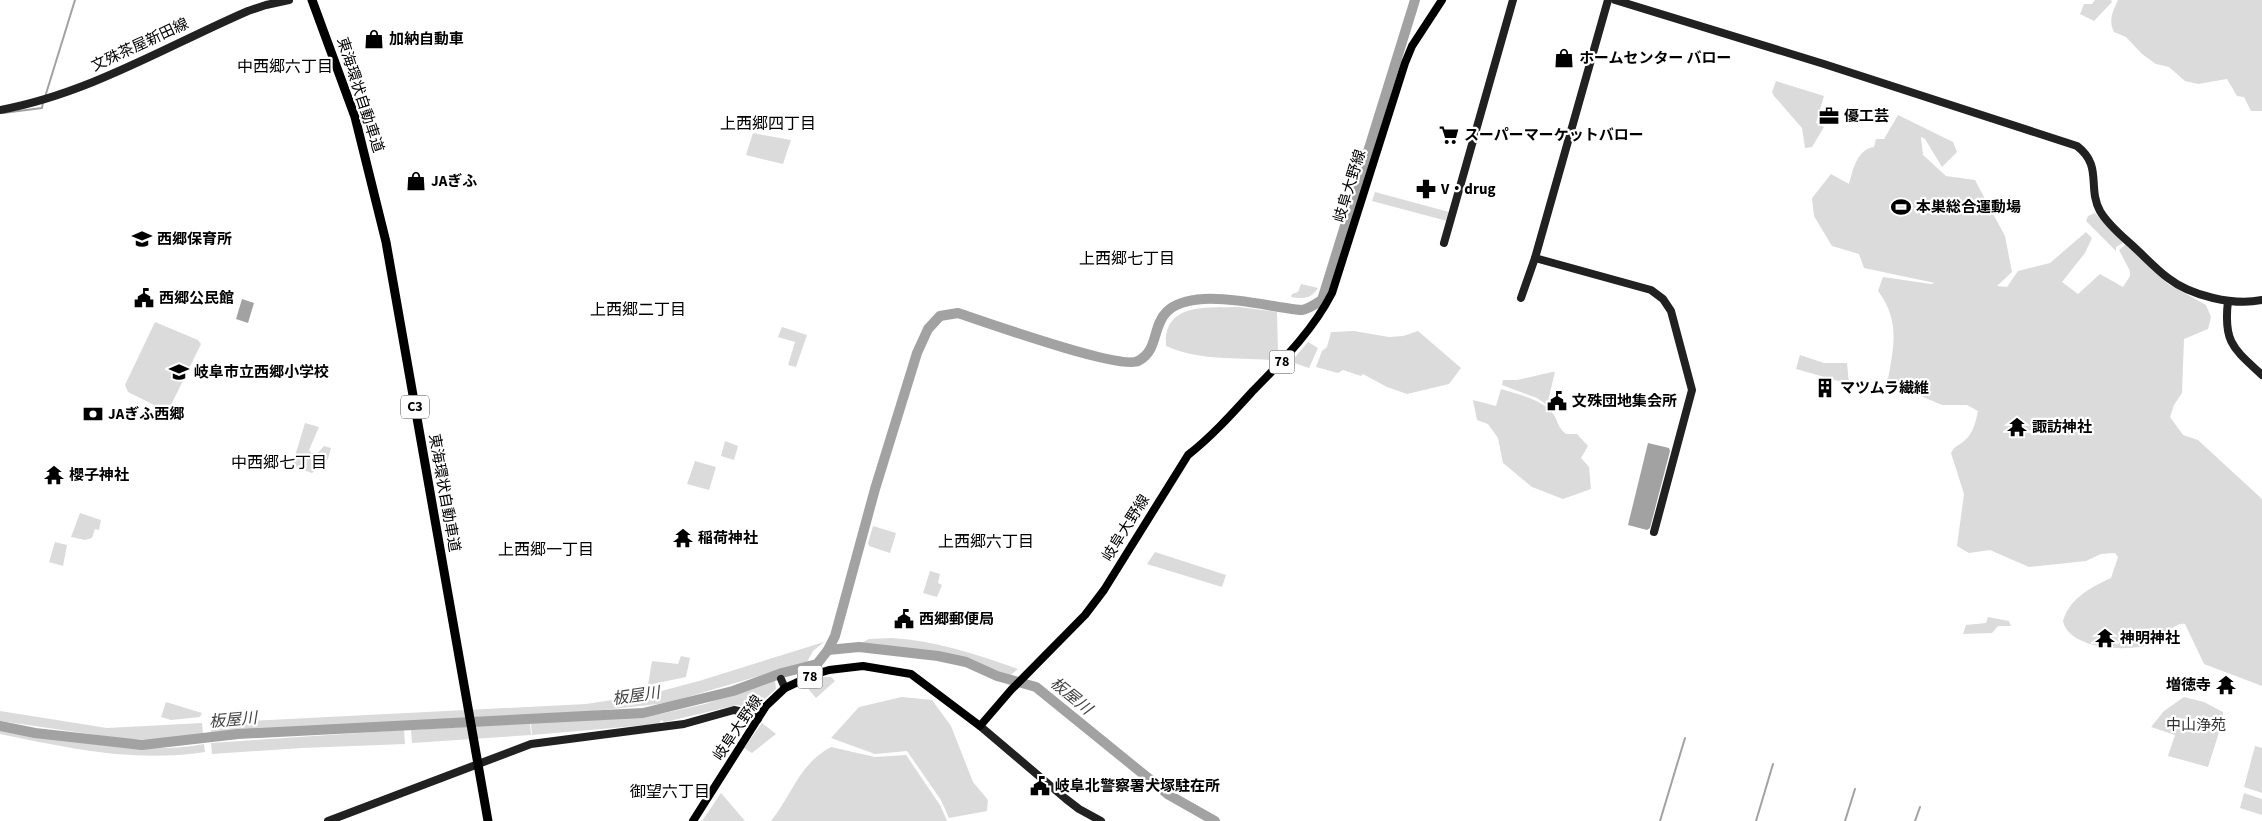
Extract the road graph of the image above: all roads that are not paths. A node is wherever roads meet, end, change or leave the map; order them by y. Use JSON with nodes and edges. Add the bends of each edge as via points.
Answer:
{"nodes":[{"id":1,"x":289,"y":0,"type":"edge"},
{"id":2,"x":312,"y":0,"type":"edge"},
{"id":3,"x":1442,"y":0,"type":"edge"},
{"id":4,"x":1513,"y":0,"type":"edge"},
{"id":5,"x":1608,"y":0,"type":"edge"},
{"id":6,"x":1615,"y":0,"type":"edge"},
{"id":7,"x":0,"y":110,"type":"edge"},
{"id":8,"x":1444,"y":243,"type":"dead end"},
{"id":9,"x":1535,"y":258,"type":"junction"},
{"id":10,"x":1522,"y":298,"type":"dead end"},
{"id":11,"x":2262,"y":300,"type":"edge"},
{"id":12,"x":2228,"y":301,"type":"junction"},
{"id":13,"x":2262,"y":375,"type":"edge"},
{"id":14,"x":1654,"y":532,"type":"dead end"},
{"id":15,"x":781,"y":679,"type":"dead end"},
{"id":16,"x":785,"y":688,"type":"junction"},
{"id":17,"x":758,"y":719,"type":"junction"},
{"id":18,"x":980,"y":726,"type":"junction"},
{"id":19,"x":328,"y":821,"type":"edge"},
{"id":20,"x":488,"y":821,"type":"edge"},
{"id":21,"x":693,"y":821,"type":"edge"},
{"id":22,"x":1101,"y":821,"type":"edge"}],
"edges":[{"from":1,"to":7,"type":"street","name":"文殊茶屋新田線","via":[[241,14],[84,86]]},
{"from":2,"to":20,"type":"highway","name":"東海環状自動車道","number":"C3","via":[[355,118],[386,242]]},
{"from":3,"to":18,"type":"main road","name":"岐阜大野線","number":"78","via":[[1412,46],[1405,63],[1332,293],[1319,317],[1281,363],[1204,443],[1188,455],[1085,615]]},
{"from":4,"to":8,"type":"street"},
{"from":5,"to":9,"type":"street"},
{"from":6,"to":12,"type":"street","via":[[2077,146],[2093,166],[2095,200],[2111,224],[2167,278],[2180,286]]},
{"from":9,"to":10,"type":"street"},
{"from":9,"to":14,"type":"street","via":[[1651,290],[1671,311],[1692,390]]},
{"from":11,"to":12,"type":"street"},
{"from":12,"to":13,"type":"street","via":[[2228,337],[2234,349]]},
{"from":15,"to":16,"type":"street"},
{"from":16,"to":17,"type":"main road","name":"岐阜大野線","number":"78","via":[[766,706]]},
{"from":16,"to":18,"type":"main road","name":"岐阜大野線","number":"78","via":[[813,675],[863,666],[911,674]]},
{"from":17,"to":19,"type":"street","via":[[734,710],[684,724],[531,744]]},
{"from":17,"to":21,"type":"main road","name":"岐阜大野線","number":"78"},
{"from":18,"to":22,"type":"street","via":[[1066,799]]}]}
